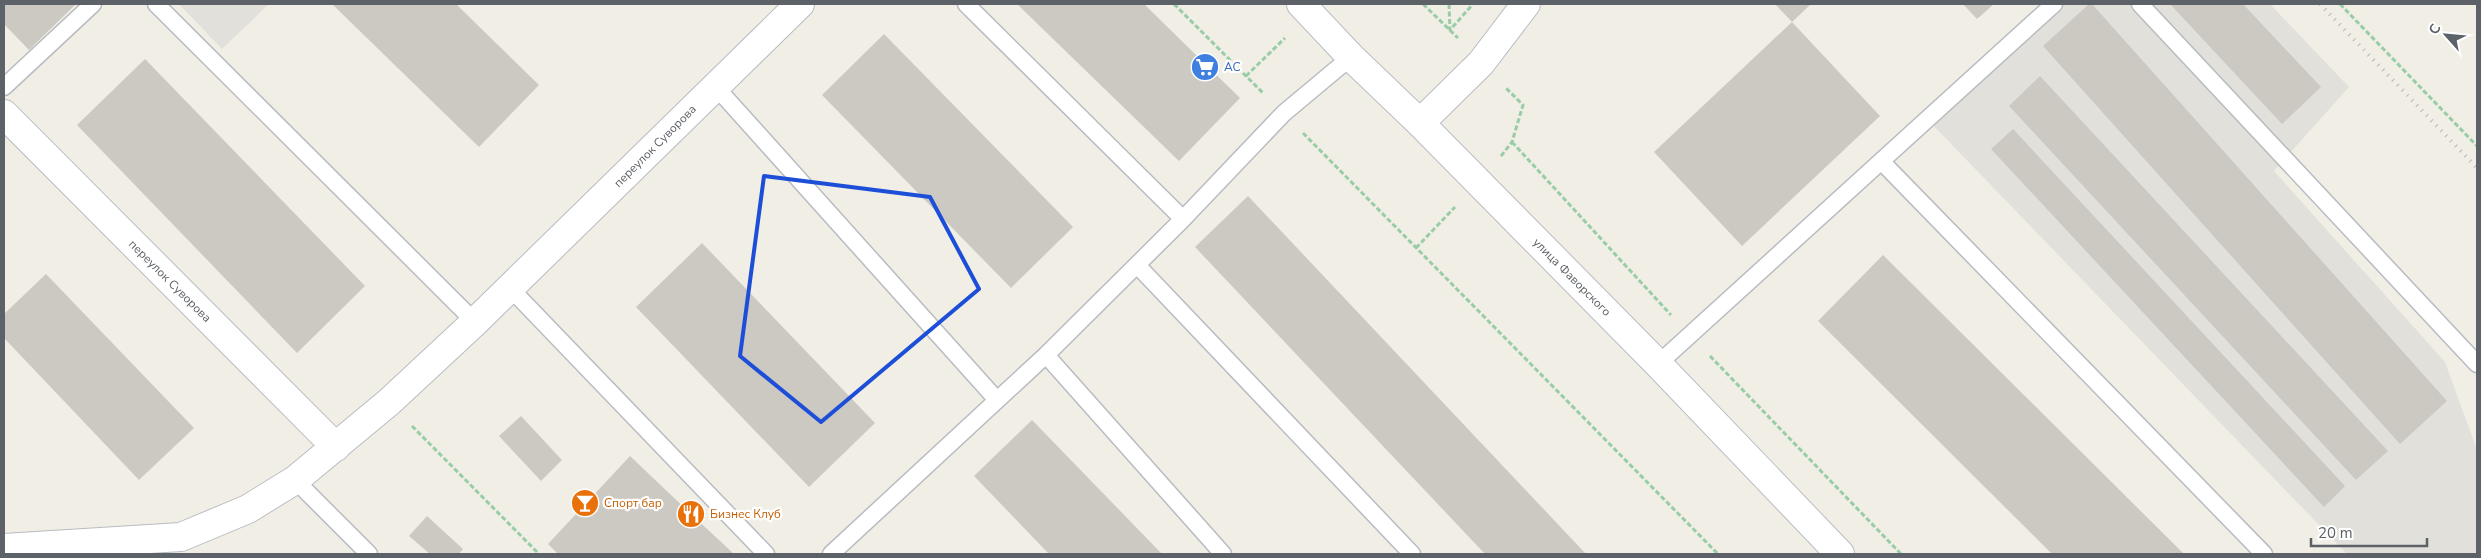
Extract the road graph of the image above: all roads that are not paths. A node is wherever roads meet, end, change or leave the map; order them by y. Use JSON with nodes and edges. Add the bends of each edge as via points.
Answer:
{"nodes":[{"id":1,"x":93,"y":4,"type":"edge"},
{"id":2,"x":156,"y":4,"type":"edge"},
{"id":3,"x":800,"y":4,"type":"edge"},
{"id":4,"x":966,"y":4,"type":"edge"},
{"id":5,"x":1526,"y":4,"type":"edge"},
{"id":6,"x":2054,"y":4,"type":"edge"},
{"id":7,"x":2140,"y":4,"type":"edge"},
{"id":8,"x":1306,"y":8,"type":"edge"},
{"id":9,"x":1351,"y":57,"type":"junction"},
{"id":10,"x":715,"y":86,"type":"junction"},
{"id":11,"x":4,"y":87,"type":"edge"},
{"id":12,"x":4,"y":114,"type":"edge"},
{"id":13,"x":1420,"y":123,"type":"junction"},
{"id":14,"x":1881,"y":161,"type":"junction"},
{"id":15,"x":1183,"y":219,"type":"junction"},
{"id":16,"x":1137,"y":265,"type":"junction"},
{"id":17,"x":511,"y":289,"type":"junction"},
{"id":18,"x":476,"y":322,"type":"junction"},
{"id":19,"x":1046,"y":355,"type":"junction"},
{"id":20,"x":1658,"y":364,"type":"junction"},
{"id":21,"x":2477,"y":364,"type":"edge"},
{"id":22,"x":997,"y":400,"type":"junction"},
{"id":23,"x":336,"y":447,"type":"junction"},
{"id":24,"x":295,"y":480,"type":"junction"},
{"id":25,"x":175,"y":546,"type":"edge"},
{"id":26,"x":4,"y":548,"type":"edge"},
{"id":27,"x":369,"y":554,"type":"edge"},
{"id":28,"x":766,"y":554,"type":"edge"},
{"id":29,"x":831,"y":554,"type":"edge"},
{"id":30,"x":1223,"y":554,"type":"edge"},
{"id":31,"x":1412,"y":554,"type":"edge"},
{"id":32,"x":1840,"y":554,"type":"edge"},
{"id":33,"x":2264,"y":554,"type":"edge"}],
"edges":[{"from":1,"to":11,"type":"lane"},
{"from":2,"to":18,"type":"lane"},
{"from":3,"to":10,"type":"street","name":"переулок Суворова"},
{"from":4,"to":15,"type":"lane"},
{"from":5,"to":13,"type":"street","via":[[1481,63]]},
{"from":6,"to":14,"type":"lane"},
{"from":7,"to":21,"type":"lane"},
{"from":8,"to":9,"type":"street","name":"улица Фаворского"},
{"from":9,"to":13,"type":"street","name":"улица Фаворского"},
{"from":9,"to":15,"type":"lane","via":[[1284,113]]},
{"from":10,"to":17,"type":"street","name":"переулок Суворова"},
{"from":10,"to":22,"type":"lane"},
{"from":12,"to":23,"type":"street","name":"переулок Суворова"},
{"from":13,"to":20,"type":"street","name":"улица Фаворского"},
{"from":14,"to":20,"type":"lane"},
{"from":14,"to":33,"type":"lane"},
{"from":15,"to":16,"type":"lane"},
{"from":16,"to":19,"type":"lane"},
{"from":16,"to":31,"type":"lane"},
{"from":17,"to":18,"type":"street","name":"переулок Суворова"},
{"from":17,"to":28,"type":"lane"},
{"from":18,"to":23,"type":"street","name":"переулок Суворова"},
{"from":19,"to":22,"type":"lane"},
{"from":19,"to":30,"type":"lane"},
{"from":20,"to":32,"type":"street","name":"улица Фаворского"},
{"from":22,"to":29,"type":"lane"},
{"from":23,"to":24,"type":"street","name":"переулок Суворова"},
{"from":24,"to":25,"type":"street","name":"переулок Суворова","via":[[248,509]]},
{"from":24,"to":27,"type":"lane"},
{"from":25,"to":26,"type":"street","name":"переулок Суворова"}]}
